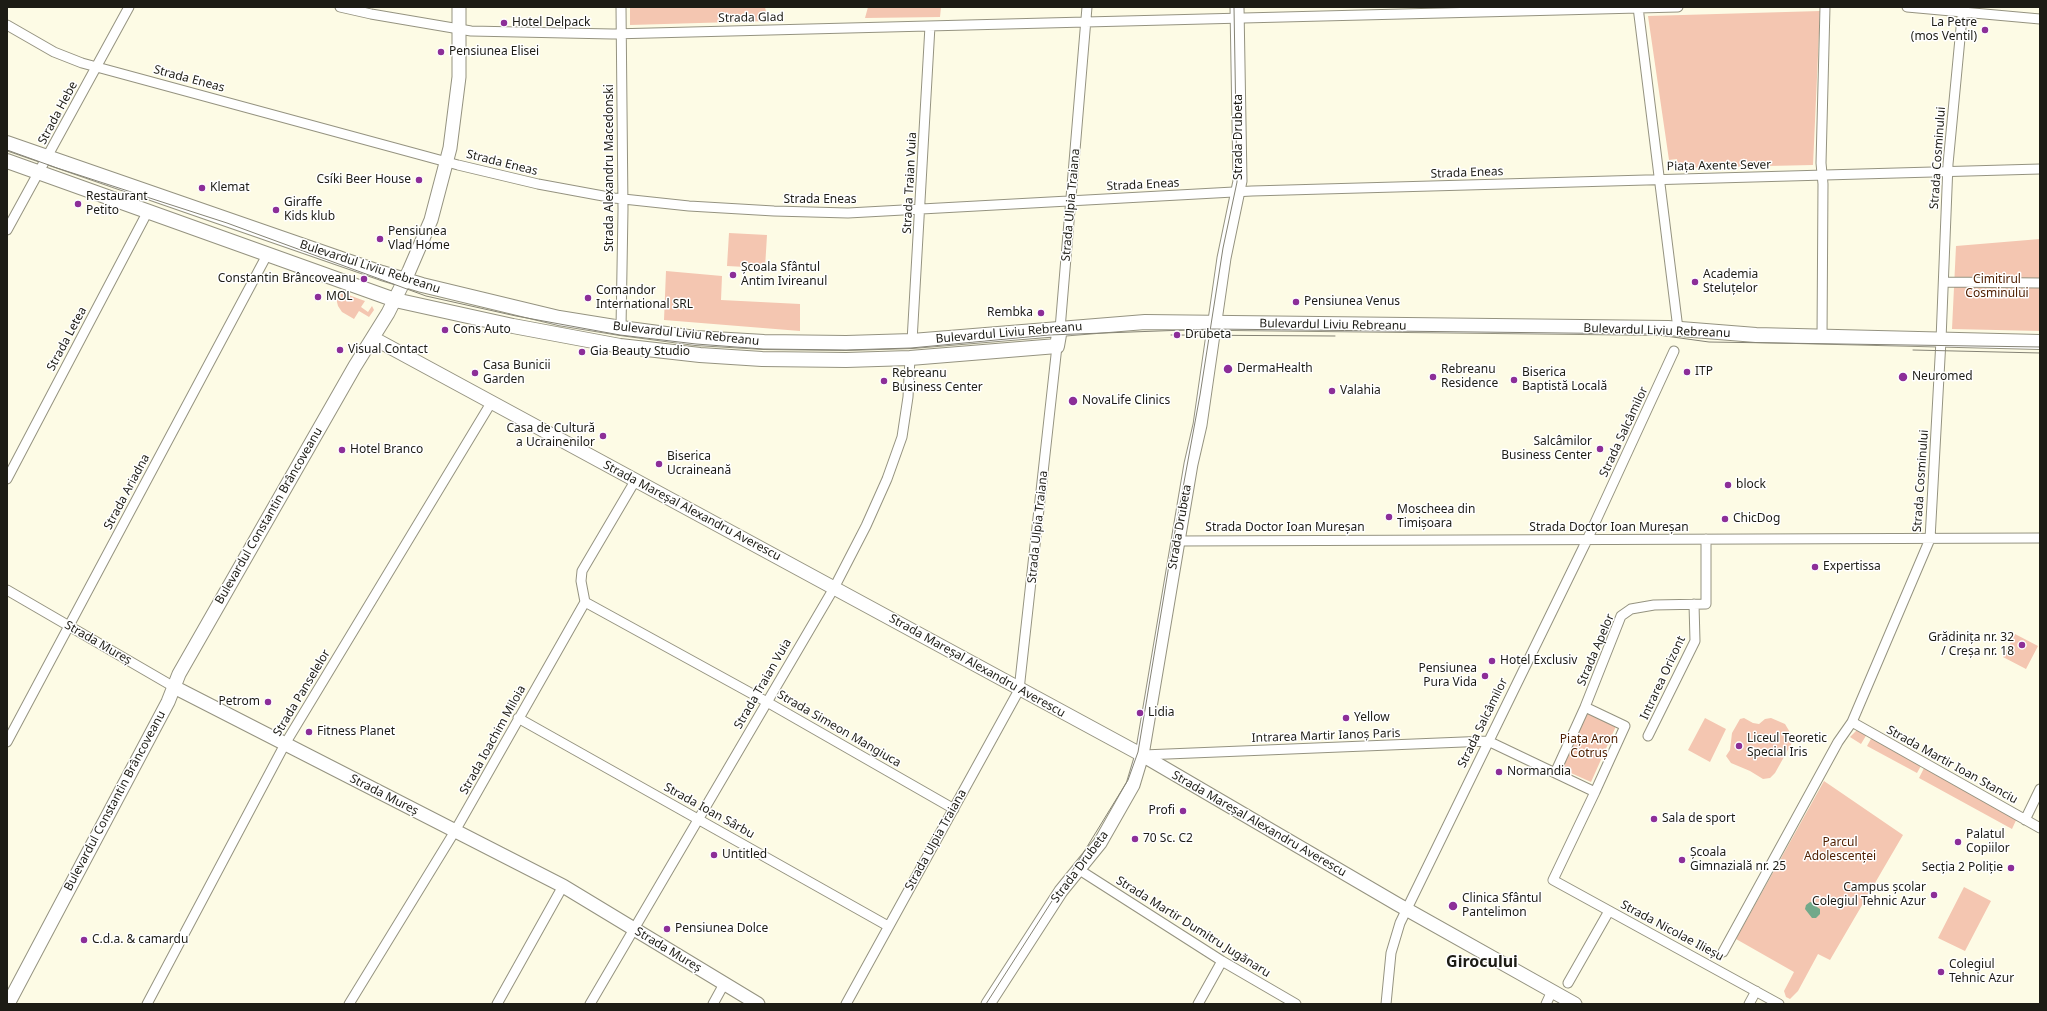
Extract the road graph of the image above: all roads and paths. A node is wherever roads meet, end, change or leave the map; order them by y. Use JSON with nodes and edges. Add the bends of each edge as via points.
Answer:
{"nodes":[{"id":1,"x":129,"y":7,"type":"edge"},
{"id":2,"x":340,"y":7,"type":"edge"},
{"id":3,"x":459,"y":7,"type":"edge"},
{"id":4,"x":621,"y":7,"type":"edge"},
{"id":5,"x":1087,"y":7,"type":"edge"},
{"id":6,"x":1678,"y":7,"type":"edge"},
{"id":7,"x":1825,"y":7,"type":"edge"},
{"id":8,"x":1907,"y":7,"type":"edge"},
{"id":9,"x":1638,"y":8,"type":"edge"},
{"id":10,"x":1963,"y":9,"type":"edge"},
{"id":11,"x":1237,"y":13,"type":"edge"},
{"id":12,"x":2040,"y":19,"type":"edge"},
{"id":13,"x":1086,"y":23,"type":"junction"},
{"id":14,"x":7,"y":25,"type":"edge"},
{"id":15,"x":930,"y":26,"type":"junction"},
{"id":16,"x":460,"y":29,"type":"junction"},
{"id":17,"x":621,"y":34,"type":"junction"},
{"id":18,"x":97,"y":66,"type":"junction"},
{"id":19,"x":7,"y":143,"type":"edge"},
{"id":20,"x":48,"y":158,"type":"junction"},
{"id":21,"x":7,"y":161,"type":"edge"},
{"id":22,"x":446,"y":162,"type":"junction"},
{"id":23,"x":2040,"y":169,"type":"edge"},
{"id":24,"x":1948,"y":172,"type":"junction"},
{"id":25,"x":39,"y":173,"type":"junction"},
{"id":26,"x":1822,"y":176,"type":"junction"},
{"id":27,"x":1659,"y":180,"type":"junction"},
{"id":28,"x":1238,"y":192,"type":"junction"},
{"id":29,"x":623,"y":199,"type":"junction"},
{"id":30,"x":1072,"y":200,"type":"junction"},
{"id":31,"x":921,"y":209,"type":"junction"},
{"id":32,"x":148,"y":211,"type":"junction"},
{"id":33,"x":7,"y":230,"type":"edge"},
{"id":34,"x":268,"y":253,"type":"junction"},
{"id":35,"x":405,"y":280,"type":"junction"},
{"id":36,"x":1944,"y":282,"type":"junction"},
{"id":37,"x":2040,"y":283,"type":"edge"},
{"id":38,"x":395,"y":300,"type":"junction"},
{"id":39,"x":1216,"y":323,"type":"junction"},
{"id":40,"x":621,"y":328,"type":"junction"},
{"id":41,"x":1060,"y":328,"type":"junction"},
{"id":42,"x":1678,"y":329,"type":"junction"},
{"id":43,"x":1822,"y":337,"type":"junction"},
{"id":44,"x":373,"y":338,"type":"junction"},
{"id":45,"x":912,"y":340,"type":"junction"},
{"id":46,"x":1942,"y":340,"type":"junction"},
{"id":47,"x":2040,"y":342,"type":"edge"},
{"id":48,"x":1057,"y":346,"type":"junction"},
{"id":49,"x":1674,"y":351,"type":"dead end"},
{"id":50,"x":910,"y":358,"type":"junction"},
{"id":51,"x":492,"y":403,"type":"junction"},
{"id":52,"x":7,"y":479,"type":"edge"},
{"id":53,"x":635,"y":481,"type":"junction"},
{"id":54,"x":2040,"y":538,"type":"edge"},
{"id":55,"x":1706,"y":539,"type":"junction"},
{"id":56,"x":1930,"y":539,"type":"junction"},
{"id":57,"x":1587,"y":540,"type":"junction"},
{"id":58,"x":1178,"y":541,"type":"junction"},
{"id":59,"x":834,"y":588,"type":"junction"},
{"id":60,"x":7,"y":590,"type":"edge"},
{"id":61,"x":585,"y":602,"type":"junction"},
{"id":62,"x":1694,"y":604,"type":"junction"},
{"id":63,"x":69,"y":626,"type":"junction"},
{"id":64,"x":174,"y":687,"type":"junction"},
{"id":65,"x":1019,"y":690,"type":"junction"},
{"id":66,"x":767,"y":702,"type":"junction"},
{"id":67,"x":1585,"y":707,"type":"junction"},
{"id":68,"x":518,"y":718,"type":"junction"},
{"id":69,"x":1852,"y":722,"type":"junction"},
{"id":70,"x":1648,"y":736,"type":"dead end"},
{"id":71,"x":1488,"y":741,"type":"junction"},
{"id":72,"x":7,"y":742,"type":"edge"},
{"id":73,"x":285,"y":744,"type":"junction"},
{"id":74,"x":1142,"y":755,"type":"junction"},
{"id":75,"x":1555,"y":773,"type":"junction"},
{"id":76,"x":2040,"y":789,"type":"edge"},
{"id":77,"x":1595,"y":792,"type":"junction"},
{"id":78,"x":954,"y":809,"type":"junction"},
{"id":79,"x":699,"y":819,"type":"junction"},
{"id":80,"x":2025,"y":820,"type":"junction"},
{"id":81,"x":2040,"y":828,"type":"edge"},
{"id":82,"x":455,"y":831,"type":"junction"},
{"id":83,"x":1078,"y":869,"type":"junction"},
{"id":84,"x":563,"y":886,"type":"junction"},
{"id":85,"x":1406,"y":909,"type":"junction"},
{"id":86,"x":1609,"y":911,"type":"junction"},
{"id":87,"x":888,"y":926,"type":"junction"},
{"id":88,"x":633,"y":929,"type":"junction"},
{"id":89,"x":1723,"y":952,"type":"dead end"},
{"id":90,"x":1222,"y":961,"type":"junction"},
{"id":91,"x":724,"y":984,"type":"junction"},
{"id":92,"x":1568,"y":984,"type":"dead end"},
{"id":93,"x":1552,"y":991,"type":"junction"},
{"id":94,"x":1756,"y":991,"type":"junction"},
{"id":95,"x":8,"y":1004,"type":"edge"},
{"id":96,"x":147,"y":1004,"type":"edge"},
{"id":97,"x":348,"y":1004,"type":"edge"},
{"id":98,"x":497,"y":1004,"type":"edge"},
{"id":99,"x":590,"y":1004,"type":"edge"},
{"id":100,"x":713,"y":1004,"type":"edge"},
{"id":101,"x":758,"y":1004,"type":"edge"},
{"id":102,"x":846,"y":1004,"type":"edge"},
{"id":103,"x":988,"y":1004,"type":"edge"},
{"id":104,"x":1198,"y":1004,"type":"edge"},
{"id":105,"x":1296,"y":1004,"type":"edge"},
{"id":106,"x":1386,"y":1004,"type":"edge"},
{"id":107,"x":1546,"y":1004,"type":"edge"},
{"id":108,"x":1575,"y":1004,"type":"edge"},
{"id":109,"x":1749,"y":1004,"type":"edge"},
{"id":110,"x":1779,"y":1004,"type":"edge"}],
"edges":[{"from":1,"to":18,"type":"street","name":"Strada Hebe"},
{"from":2,"to":16,"type":"street","name":"Strada Glad"},
{"from":3,"to":16,"type":"street","name":"Bulevardul Constantin Brâncoveanu"},
{"from":4,"to":17,"type":"street","name":"Strada Alexandru Macedonski"},
{"from":5,"to":13,"type":"street","name":"Strada Ulpia Traiana"},
{"from":6,"to":9,"type":"street"},
{"from":7,"to":26,"type":"street"},
{"from":8,"to":10,"type":"street"},
{"from":9,"to":11,"type":"street","name":"Strada Glad"},
{"from":9,"to":27,"type":"street","name":"Piața Axente Sever"},
{"from":10,"to":12,"type":"street"},
{"from":10,"to":24,"type":"street","name":"Strada Cosminului"},
{"from":11,"to":13,"type":"street","name":"Strada Glad"},
{"from":11,"to":28,"type":"street","name":"Strada Drubeta","via":[[1240,181]]},
{"from":13,"to":15,"type":"street","name":"Strada Glad"},
{"from":13,"to":30,"type":"street","name":"Strada Ulpia Traiana"},
{"from":14,"to":18,"type":"street","name":"Strada Eneas","via":[[54,52]]},
{"from":15,"to":17,"type":"street","name":"Strada Glad"},
{"from":15,"to":31,"type":"street","name":"Strada Traian Vuia"},
{"from":16,"to":17,"type":"street","name":"Strada Glad"},
{"from":16,"to":22,"type":"street","name":"Bulevardul Constantin Brâncoveanu","via":[[457,96]]},
{"from":17,"to":29,"type":"street","name":"Strada Alexandru Macedonski"},
{"from":18,"to":20,"type":"street","name":"Strada Hebe"},
{"from":18,"to":22,"type":"street","name":"Strada Eneas"},
{"from":19,"to":20,"type":"main road","name":"Bulevardul Liviu Rebreanu"},
{"from":20,"to":25,"type":"street","name":"Strada Hebe"},
{"from":20,"to":35,"type":"main road","name":"Bulevardul Liviu Rebreanu"},
{"from":21,"to":25,"type":"main road","name":"Bulevardul Liviu Rebreanu"},
{"from":22,"to":29,"type":"street","name":"Strada Eneas","via":[[538,184]]},
{"from":22,"to":35,"type":"street","name":"Bulevardul Constantin Brâncoveanu","via":[[431,220]]},
{"from":23,"to":24,"type":"street","name":"Piața Axente Sever"},
{"from":24,"to":26,"type":"street","name":"Piața Axente Sever"},
{"from":24,"to":36,"type":"street","name":"Strada Cosminului"},
{"from":25,"to":32,"type":"main road","name":"Bulevardul Liviu Rebreanu"},
{"from":25,"to":33,"type":"street","name":"Strada Hebe"},
{"from":26,"to":27,"type":"street","name":"Piața Axente Sever"},
{"from":26,"to":43,"type":"street"},
{"from":27,"to":28,"type":"street","name":"Strada Eneas"},
{"from":27,"to":42,"type":"street"},
{"from":28,"to":30,"type":"street","name":"Strada Eneas"},
{"from":28,"to":39,"type":"street","name":"Strada Drubeta","via":[[1224,258]]},
{"from":29,"to":31,"type":"street","name":"Strada Eneas","via":[[774,211],[848,213]]},
{"from":29,"to":40,"type":"street","name":"Strada Alexandru Macedonski"},
{"from":30,"to":31,"type":"street","name":"Strada Eneas"},
{"from":30,"to":41,"type":"street","name":"Strada Ulpia Traiana"},
{"from":31,"to":45,"type":"street","name":"Strada Traian Vuia"},
{"from":32,"to":34,"type":"main road","name":"Bulevardul Liviu Rebreanu"},
{"from":32,"to":52,"type":"street","name":"Strada Letea"},
{"from":34,"to":38,"type":"main road","name":"Bulevardul Liviu Rebreanu"},
{"from":34,"to":63,"type":"street","name":"Strada Ariadna"},
{"from":35,"to":38,"type":"street","name":"Bulevardul Constantin Brâncoveanu"},
{"from":35,"to":40,"type":"main road","name":"Bulevardul Liviu Rebreanu","via":[[517,309]]},
{"from":36,"to":37,"type":"street"},
{"from":36,"to":46,"type":"street","name":"Strada Cosminului"},
{"from":38,"to":44,"type":"street","name":"Bulevardul Constantin Brâncoveanu"},
{"from":38,"to":50,"type":"main road","name":"Bulevardul Liviu Rebreanu","via":[[604,343],[700,355],[762,359]]},
{"from":39,"to":41,"type":"main road","name":"Bulevardul Liviu Rebreanu","via":[[1145,322]]},
{"from":39,"to":42,"type":"main road","name":"Bulevardul Liviu Rebreanu"},
{"from":39,"to":58,"type":"street","name":"Strada Drubeta"},
{"from":40,"to":45,"type":"main road","name":"Bulevardul Liviu Rebreanu","via":[[696,338],[764,342],[846,343]]},
{"from":41,"to":45,"type":"main road","name":"Bulevardul Liviu Rebreanu"},
{"from":41,"to":48,"type":"main road","name":"Strada Ulpia Traiana"},
{"from":42,"to":43,"type":"main road","name":"Bulevardul Liviu Rebreanu"},
{"from":43,"to":46,"type":"main road","name":"Bulevardul Liviu Rebreanu"},
{"from":44,"to":51,"type":"street","name":"Strada Mareșal Alexandru Averescu"},
{"from":44,"to":64,"type":"street","name":"Bulevardul Constantin Brâncoveanu","via":[[196,644]]},
{"from":46,"to":47,"type":"main road","name":"Bulevardul Liviu Rebreanu"},
{"from":46,"to":56,"type":"street","name":"Strada Cosminului"},
{"from":48,"to":50,"type":"main road","name":"Bulevardul Liviu Rebreanu"},
{"from":48,"to":65,"type":"street","name":"Strada Ulpia Traiana"},
{"from":49,"to":57,"type":"street","name":"Strada Salcâmilor"},
{"from":50,"to":59,"type":"street","name":"Strada Traian Vuia","via":[[902,437],[866,526]]},
{"from":51,"to":53,"type":"street","name":"Strada Mareșal Alexandru Averescu"},
{"from":51,"to":73,"type":"street","name":"Strada Panselelor"},
{"from":53,"to":59,"type":"street","name":"Strada Mareșal Alexandru Averescu"},
{"from":53,"to":61,"type":"street","via":[[582,571]]},
{"from":54,"to":56,"type":"street","name":"Strada Doctor Ioan Mureșan"},
{"from":55,"to":56,"type":"street","name":"Strada Doctor Ioan Mureșan"},
{"from":55,"to":57,"type":"street","name":"Strada Doctor Ioan Mureșan"},
{"from":55,"to":62,"type":"street","name":"Strada Apelor","via":[[1706,604]]},
{"from":56,"to":69,"type":"street","name":"Strada Cosminului"},
{"from":57,"to":58,"type":"street","name":"Strada Doctor Ioan Mureșan"},
{"from":57,"to":71,"type":"street","name":"Strada Salcâmilor"},
{"from":58,"to":74,"type":"street","name":"Strada Drubeta"},
{"from":59,"to":65,"type":"street","name":"Strada Mareșal Alexandru Averescu"},
{"from":59,"to":66,"type":"street","name":"Strada Traian Vuia"},
{"from":60,"to":63,"type":"street","name":"Strada Mureș"},
{"from":61,"to":66,"type":"street","name":"Strada Simeon Mangiuca"},
{"from":61,"to":68,"type":"street","name":"Strada Ioachim Miloia"},
{"from":62,"to":67,"type":"street","name":"Strada Apelor","via":[[1631,608],[1621,616]]},
{"from":62,"to":70,"type":"street","name":"Intrarea Orizont","via":[[1695,641]]},
{"from":63,"to":64,"type":"street","name":"Strada Mureș"},
{"from":63,"to":72,"type":"street","name":"Strada Ariadna"},
{"from":64,"to":73,"type":"street","name":"Strada Mureș"},
{"from":64,"to":95,"type":"street","name":"Bulevardul Constantin Brâncoveanu"},
{"from":65,"to":74,"type":"street","name":"Strada Mareșal Alexandru Averescu"},
{"from":65,"to":78,"type":"street","name":"Strada Ulpia Traiana"},
{"from":66,"to":78,"type":"street","name":"Strada Simeon Mangiuca"},
{"from":66,"to":79,"type":"street","name":"Strada Traian Vuia"},
{"from":67,"to":75,"type":"street"},
{"from":67,"to":77,"type":"street","via":[[1626,726]]},
{"from":68,"to":79,"type":"street","name":"Strada Ioan Sârbu"},
{"from":68,"to":82,"type":"street","name":"Strada Ioachim Miloia"},
{"from":69,"to":80,"type":"street","name":"Strada Martir Ioan Stanciu"},
{"from":69,"to":89,"type":"street","name":"Strada Cosminului","via":[[1838,742]]},
{"from":71,"to":74,"type":"street","name":"Intrarea Martir Ianoș Paris"},
{"from":71,"to":75,"type":"street"},
{"from":71,"to":85,"type":"street","name":"Strada Salcâmilor"},
{"from":73,"to":82,"type":"street","name":"Strada Mureș"},
{"from":73,"to":96,"type":"street","name":"Strada Panselelor"},
{"from":74,"to":83,"type":"street","name":"Strada Drubeta","via":[[1133,785],[1100,843]]},
{"from":74,"to":85,"type":"street","name":"Strada Mareșal Alexandru Averescu"},
{"from":75,"to":77,"type":"street"},
{"from":76,"to":80,"type":"street"},
{"from":77,"to":86,"type":"street","name":"Strada Nicolae Ilieșu","via":[[1553,880]]},
{"from":78,"to":87,"type":"street","name":"Strada Ulpia Traiana"},
{"from":79,"to":87,"type":"street","name":"Strada Ioan Sârbu"},
{"from":79,"to":88,"type":"street","name":"Strada Traian Vuia"},
{"from":80,"to":81,"type":"street","name":"Strada Martir Ioan Stanciu"},
{"from":82,"to":84,"type":"street","name":"Strada Mureș"},
{"from":82,"to":97,"type":"street","name":"Strada Ioachim Miloia"},
{"from":83,"to":90,"type":"street","name":"Strada Martir Dumitru Jugănaru"},
{"from":83,"to":103,"type":"street","name":"Strada Drubeta"},
{"from":84,"to":88,"type":"street","name":"Strada Mureș"},
{"from":84,"to":98,"type":"street"},
{"from":85,"to":93,"type":"street","name":"Strada Mareșal Alexandru Averescu"},
{"from":85,"to":106,"type":"street","name":"Strada Salcâmilor","via":[[1394,938]]},
{"from":86,"to":92,"type":"street"},
{"from":86,"to":94,"type":"street","name":"Strada Nicolae Ilieșu"},
{"from":87,"to":102,"type":"street","name":"Strada Ulpia Traiana"},
{"from":88,"to":91,"type":"street","name":"Strada Mureș"},
{"from":88,"to":99,"type":"street","name":"Strada Traian Vuia"},
{"from":90,"to":104,"type":"street"},
{"from":90,"to":105,"type":"street","name":"Strada Martir Dumitru Jugănaru"},
{"from":91,"to":100,"type":"street"},
{"from":91,"to":101,"type":"street","name":"Strada Mureș"},
{"from":93,"to":107,"type":"street"},
{"from":93,"to":108,"type":"street","name":"Strada Mareșal Alexandru Averescu"},
{"from":94,"to":109,"type":"street"},
{"from":94,"to":110,"type":"street","name":"Strada Nicolae Ilieșu"}]}
